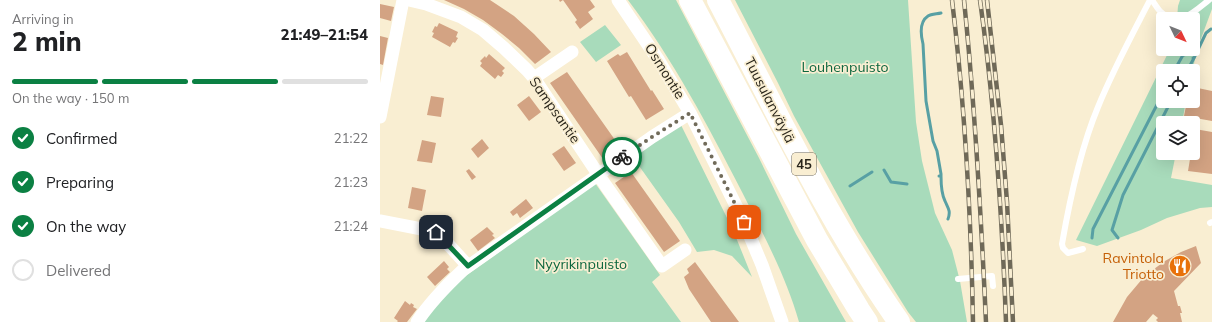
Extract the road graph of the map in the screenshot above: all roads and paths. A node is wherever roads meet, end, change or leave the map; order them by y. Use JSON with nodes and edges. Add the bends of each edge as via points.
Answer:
{"nodes":[{"id":1,"x":404,"y":0,"type":"edge"},
{"id":2,"x":409,"y":0,"type":"edge"},
{"id":3,"x":618,"y":0,"type":"edge"},
{"id":4,"x":690,"y":0,"type":"edge"},
{"id":5,"x":718,"y":0,"type":"edge"},
{"id":6,"x":1151,"y":0,"type":"edge"},
{"id":7,"x":1209,"y":0,"type":"edge"},
{"id":8,"x":572,"y":52,"type":"dead end"},
{"id":9,"x":534,"y":78,"type":"junction"},
{"id":10,"x":690,"y":113,"type":"junction"},
{"id":11,"x":380,"y":118,"type":"edge"},
{"id":12,"x":598,"y":174,"type":"junction"},
{"id":13,"x":380,"y":221,"type":"edge"},
{"id":14,"x":1083,"y":249,"type":"dead end"},
{"id":15,"x":685,"y":250,"type":"dead end"},
{"id":16,"x":468,"y":266,"type":"junction"},
{"id":17,"x":958,"y":279,"type":"dead end"},
{"id":18,"x":993,"y":286,"type":"dead end"},
{"id":19,"x":863,"y":318,"type":"edge"},
{"id":20,"x":417,"y":322,"type":"edge"},
{"id":21,"x":782,"y":322,"type":"edge"},
{"id":22,"x":899,"y":322,"type":"edge"}],
"edges":[{"from":1,"to":11,"type":"street"},
{"from":2,"to":9,"type":"street","name":"Sampsantie","via":[[462,17],[477,26]]},
{"from":3,"to":10,"type":"street","name":"Osmontie"},
{"from":4,"to":19,"type":"highway","name":"Tuusulanväylä","number":"45","via":[[817,240]]},
{"from":5,"to":22,"type":"highway","name":"Tuusulanväylä","number":"45","via":[[839,229]]},
{"from":6,"to":7,"type":"lane","via":[[1160,12],[1169,18],[1178,19],[1192,14]]},
{"from":6,"to":14,"type":"lane","via":[[1119,60],[1083,149],[1062,244],[1068,254]]},
{"from":8,"to":9,"type":"street"},
{"from":9,"to":12,"type":"street","name":"Sampsantie"},
{"from":10,"to":12,"type":"street"},
{"from":10,"to":21,"type":"street","name":"Osmontie","via":[[744,222]]},
{"from":12,"to":15,"type":"street","name":"Sampsantie","via":[[662,266]]},
{"from":12,"to":16,"type":"street"},
{"from":13,"to":16,"type":"street","via":[[436,232]]},
{"from":16,"to":20,"type":"street","via":[[440,291]]},
{"from":17,"to":18,"type":"lane","via":[[992,276]]}]}
